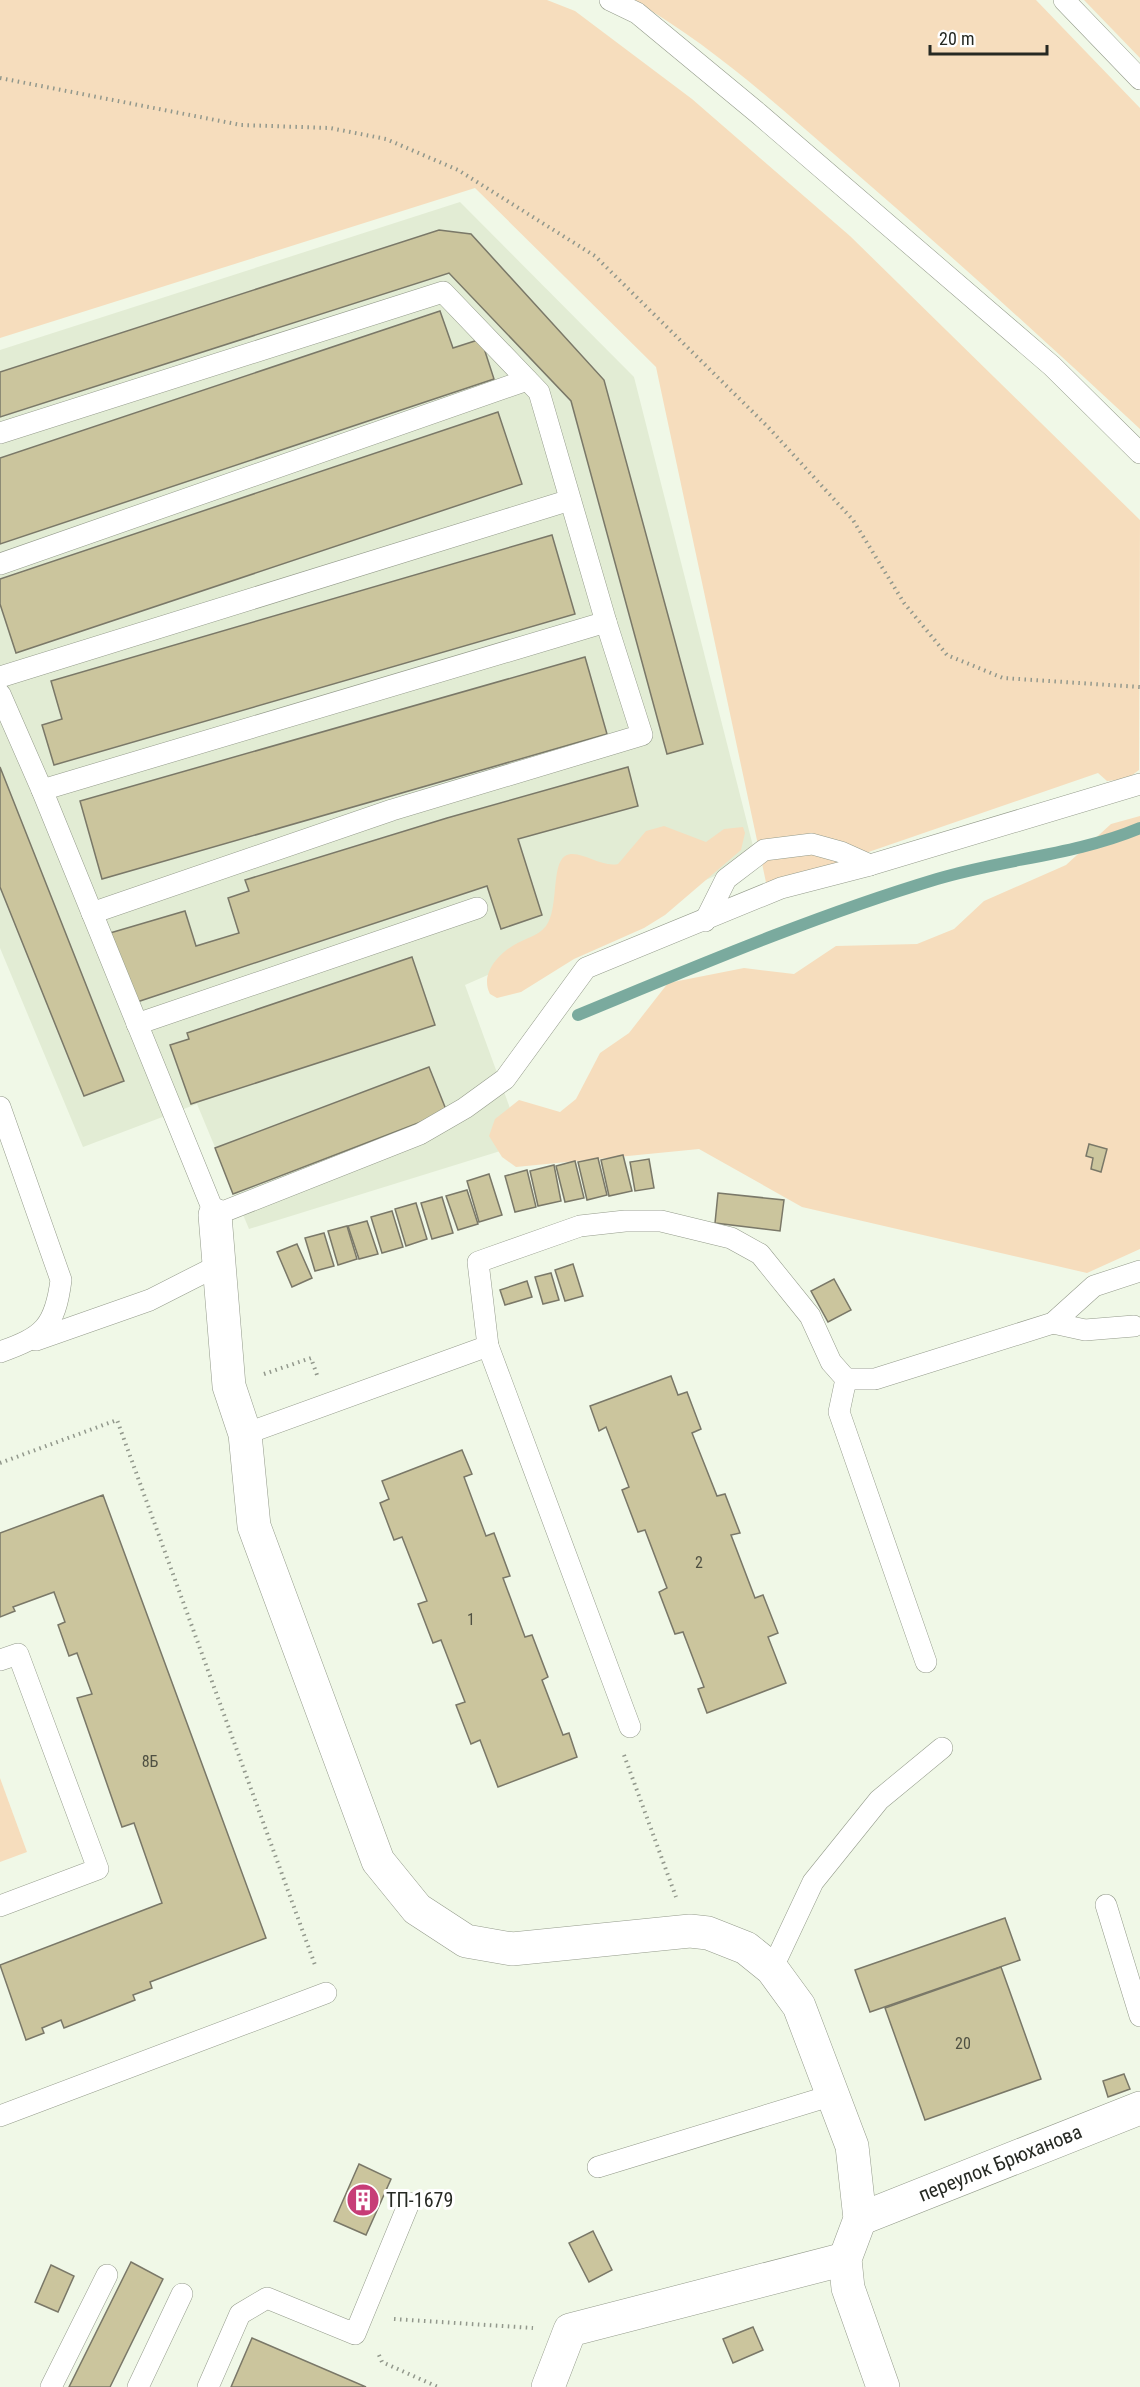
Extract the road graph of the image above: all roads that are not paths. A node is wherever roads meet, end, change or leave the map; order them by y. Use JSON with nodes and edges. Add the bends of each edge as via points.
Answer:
{"nodes":[{"id":1,"x":610,"y":0,"type":"edge"},
{"id":2,"x":1064,"y":0,"type":"edge"},
{"id":3,"x":1140,"y":79,"type":"edge"},
{"id":4,"x":527,"y":380,"type":"junction"},
{"id":5,"x":0,"y":433,"type":"edge"},
{"id":6,"x":1140,"y":453,"type":"edge"},
{"id":7,"x":570,"y":500,"type":"junction"},
{"id":8,"x":0,"y":564,"type":"edge"},
{"id":9,"x":606,"y":622,"type":"junction"},
{"id":10,"x":0,"y":677,"type":"edge"},
{"id":11,"x":0,"y":694,"type":"edge"},
{"id":12,"x":1140,"y":784,"type":"edge"},
{"id":13,"x":42,"y":790,"type":"junction"},
{"id":14,"x":870,"y":865,"type":"junction"},
{"id":15,"x":477,"y":908,"type":"dead end"},
{"id":16,"x":92,"y":913,"type":"junction"},
{"id":17,"x":705,"y":921,"type":"junction"},
{"id":18,"x":137,"y":1024,"type":"junction"},
{"id":19,"x":0,"y":1107,"type":"edge"},
{"id":20,"x":215,"y":1215,"type":"junction"},
{"id":21,"x":219,"y":1265,"type":"junction"},
{"id":22,"x":1140,"y":1271,"type":"edge"},
{"id":23,"x":1053,"y":1323,"type":"junction"},
{"id":24,"x":1134,"y":1326,"type":"dead end"},
{"id":25,"x":30,"y":1342,"type":"junction"},
{"id":26,"x":488,"y":1346,"type":"junction"},
{"id":27,"x":0,"y":1352,"type":"edge"},
{"id":28,"x":846,"y":1378,"type":"junction"},
{"id":29,"x":245,"y":1434,"type":"junction"},
{"id":30,"x":0,"y":1660,"type":"edge"},
{"id":31,"x":926,"y":1662,"type":"dead end"},
{"id":32,"x":630,"y":1727,"type":"dead end"},
{"id":33,"x":942,"y":1748,"type":"dead end"},
{"id":34,"x":1107,"y":1905,"type":"dead end"},
{"id":35,"x":0,"y":1906,"type":"edge"},
{"id":36,"x":772,"y":1969,"type":"junction"},
{"id":37,"x":322,"y":1984,"type":"road end"},
{"id":38,"x":1140,"y":2016,"type":"edge"},
{"id":39,"x":833,"y":2095,"type":"junction"},
{"id":40,"x":1140,"y":2108,"type":"edge"},
{"id":41,"x":0,"y":2116,"type":"edge"},
{"id":42,"x":598,"y":2167,"type":"dead end"},
{"id":43,"x":409,"y":2203,"type":"dead end"},
{"id":44,"x":860,"y":2219,"type":"junction"},
{"id":45,"x":845,"y":2259,"type":"junction"},
{"id":46,"x":107,"y":2275,"type":"dead end"},
{"id":47,"x":182,"y":2294,"type":"dead end"},
{"id":48,"x":51,"y":2387,"type":"edge"},
{"id":49,"x":138,"y":2387,"type":"edge"},
{"id":50,"x":208,"y":2387,"type":"edge"},
{"id":51,"x":548,"y":2387,"type":"edge"},
{"id":52,"x":883,"y":2387,"type":"edge"}],
"edges":[{"from":1,"to":6,"type":"lane","via":[[636,13],[759,114],[1052,366]]},
{"from":2,"to":3,"type":"lane"},
{"from":4,"to":5,"type":"lane","via":[[443,291]]},
{"from":4,"to":7,"type":"lane","via":[[539,392]]},
{"from":4,"to":8,"type":"lane"},
{"from":7,"to":9,"type":"lane"},
{"from":7,"to":10,"type":"lane"},
{"from":9,"to":13,"type":"lane"},
{"from":9,"to":16,"type":"lane","via":[[642,735],[392,810]]},
{"from":11,"to":13,"type":"lane"},
{"from":12,"to":14,"type":"lane"},
{"from":13,"to":16,"type":"lane"},
{"from":14,"to":17,"type":"lane","via":[[782,888]]},
{"from":14,"to":17,"type":"lane","via":[[812,844],[764,850],[726,879]]},
{"from":15,"to":18,"type":"lane"},
{"from":16,"to":18,"type":"lane"},
{"from":17,"to":20,"type":"lane","via":[[586,968],[505,1078],[465,1108],[420,1134]]},
{"from":18,"to":20,"type":"lane"},
{"from":19,"to":25,"type":"lane","via":[[61,1281],[52,1319],[45,1331]]},
{"from":20,"to":21,"type":"street"},
{"from":21,"to":25,"type":"lane","via":[[150,1300]]},
{"from":21,"to":29,"type":"street","via":[[229,1386]]},
{"from":22,"to":23,"type":"lane","via":[[1094,1286]]},
{"from":23,"to":24,"type":"lane","via":[[1086,1330]]},
{"from":23,"to":28,"type":"lane","via":[[875,1379]]},
{"from":25,"to":27,"type":"lane"},
{"from":26,"to":28,"type":"lane","via":[[478,1262],[580,1226],[661,1221],[730,1238],[760,1254],[810,1316],[831,1362]]},
{"from":26,"to":29,"type":"lane"},
{"from":26,"to":32,"type":"lane"},
{"from":28,"to":31,"type":"lane","via":[[839,1412]]},
{"from":29,"to":36,"type":"street","via":[[254,1526],[378,1861],[417,1909],[466,1941],[512,1949],[690,1931],[708,1934],[746,1948]]},
{"from":30,"to":35,"type":"lane","via":[[18,1654],[98,1869]]},
{"from":33,"to":36,"type":"lane","via":[[879,1800],[813,1882]]},
{"from":34,"to":38,"type":"lane"},
{"from":36,"to":39,"type":"street","via":[[799,2006]]},
{"from":37,"to":41,"type":"lane"},
{"from":39,"to":42,"type":"lane"},
{"from":39,"to":44,"type":"street","via":[[852,2146]]},
{"from":40,"to":44,"type":"street","name":"переулок Брюханова"},
{"from":43,"to":50,"type":"lane","via":[[354,2334],[267,2298],[240,2314]]},
{"from":44,"to":45,"type":"street"},
{"from":45,"to":51,"type":"street","via":[[570,2330]]},
{"from":45,"to":52,"type":"street","via":[[848,2288]]},
{"from":46,"to":48,"type":"lane"},
{"from":47,"to":49,"type":"lane"}]}
